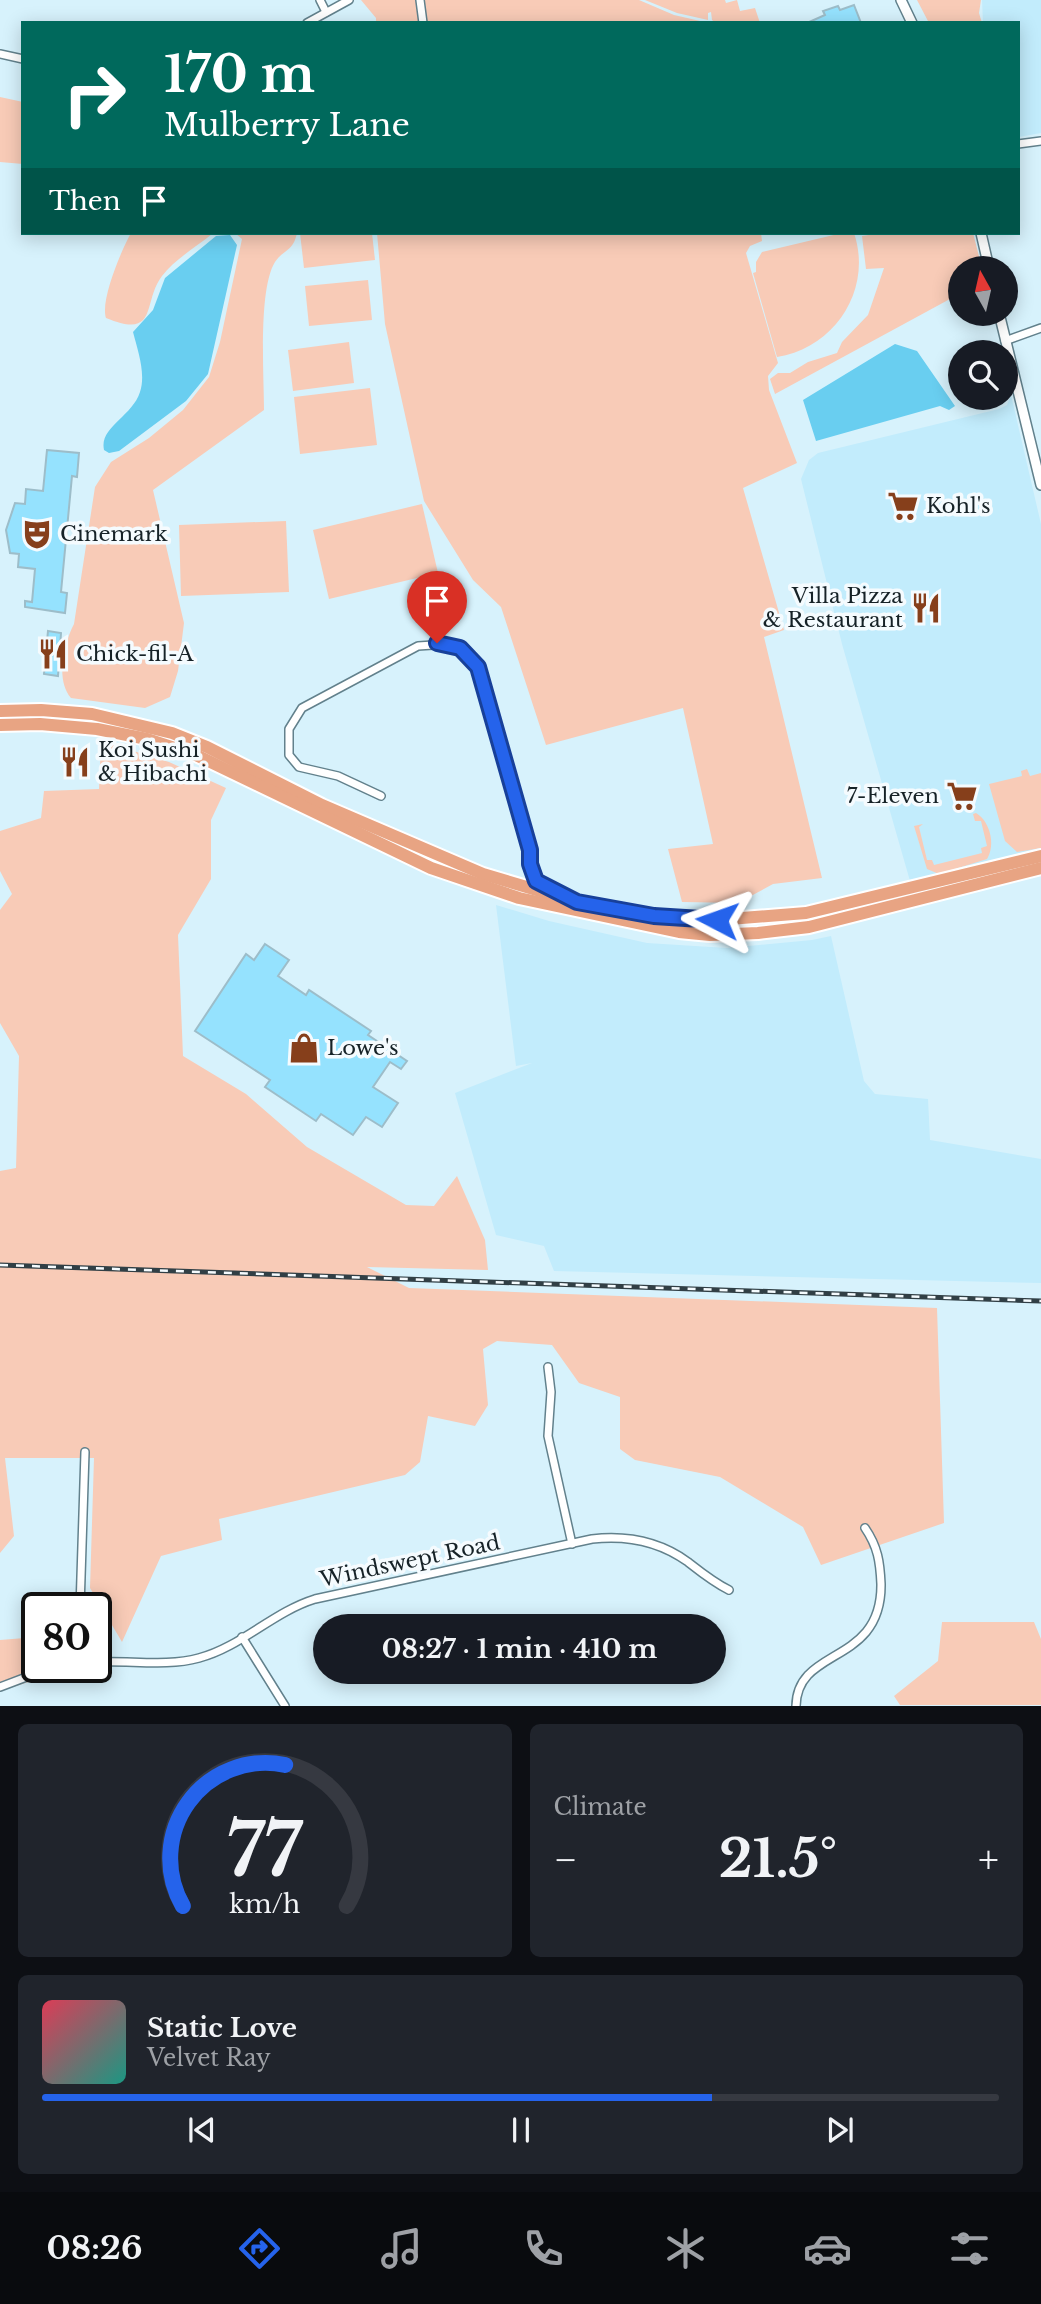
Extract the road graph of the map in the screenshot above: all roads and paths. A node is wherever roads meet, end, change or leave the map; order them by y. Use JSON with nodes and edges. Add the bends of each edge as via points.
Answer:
{"nodes":[{"id":1,"x":320,"y":0,"type":"edge"},
{"id":2,"x":349,"y":0,"type":"edge"},
{"id":3,"x":420,"y":0,"type":"edge"},
{"id":4,"x":901,"y":0,"type":"edge"},
{"id":5,"x":326,"y":12,"type":"junction"},
{"id":6,"x":310,"y":21,"type":"edge"},
{"id":7,"x":423,"y":21,"type":"edge"},
{"id":8,"x":911,"y":21,"type":"edge"},
{"id":9,"x":0,"y":54,"type":"edge"},
{"id":10,"x":21,"y":59,"type":"edge"},
{"id":11,"x":1041,"y":141,"type":"edge"},
{"id":12,"x":1020,"y":144,"type":"edge"},
{"id":13,"x":981,"y":235,"type":"edge"},
{"id":14,"x":986,"y":256,"type":"edge"},
{"id":15,"x":1041,"y":328,"type":"edge"},
{"id":16,"x":1008,"y":340,"type":"edge"},
{"id":17,"x":1018,"y":393,"type":"edge"},
{"id":18,"x":1041,"y":485,"type":"edge"},
{"id":19,"x":0,"y":711,"type":"edge"},
{"id":20,"x":0,"y":725,"type":"edge"},
{"id":21,"x":382,"y":796,"type":"dead end"},
{"id":22,"x":1041,"y":856,"type":"edge"},
{"id":23,"x":530,"y":864,"type":"junction"},
{"id":24,"x":1041,"y":868,"type":"edge"},
{"id":25,"x":483,"y":874,"type":"junction"},
{"id":26,"x":577,"y":902,"type":"junction"},
{"id":27,"x":548,"y":1367,"type":"dead end"},
{"id":28,"x":85,"y":1452,"type":"dead end"},
{"id":29,"x":865,"y":1528,"type":"dead end"},
{"id":30,"x":572,"y":1544,"type":"junction"},
{"id":31,"x":729,"y":1590,"type":"dead end"},
{"id":32,"x":81,"y":1592,"type":"edge"},
{"id":33,"x":242,"y":1637,"type":"junction"},
{"id":34,"x":112,"y":1662,"type":"edge"},
{"id":35,"x":21,"y":1679,"type":"edge"},
{"id":36,"x":0,"y":1687,"type":"edge"},
{"id":37,"x":285,"y":1706,"type":"edge"},
{"id":38,"x":796,"y":1706,"type":"edge"}],
"edges":[{"from":1,"to":5,"type":"street"},
{"from":2,"to":5,"type":"street"},
{"from":3,"to":7,"type":"street"},
{"from":4,"to":8,"type":"street"},
{"from":5,"to":6,"type":"street"},
{"from":9,"to":10,"type":"street"},
{"from":11,"to":12,"type":"street"},
{"from":13,"to":14,"type":"street"},
{"from":15,"to":16,"type":"street"},
{"from":17,"to":18,"type":"street"},
{"from":19,"to":25,"type":"highway","via":[[92,714],[172,733],[322,805]]},
{"from":20,"to":24,"type":"highway","via":[[97,729],[148,738],[196,755],[431,868],[519,898],[679,932],[758,933],[808,927]]},
{"from":21,"to":23,"type":"street","via":[[338,776],[299,767],[289,755],[289,729],[302,708],[418,646],[460,648],[478,667],[530,850]]},
{"from":22,"to":26,"type":"highway","via":[[778,917],[654,916]]},
{"from":23,"to":25,"type":"highway","via":[[519,876]]},
{"from":23,"to":26,"type":"highway","via":[[541,886]]},
{"from":25,"to":26,"type":"highway"},
{"from":27,"to":30,"type":"street","via":[[548,1436]]},
{"from":28,"to":32,"type":"street"},
{"from":29,"to":38,"type":"street","via":[[879,1554],[877,1616],[861,1638],[806,1677]]},
{"from":30,"to":31,"type":"street","name":"Windswept Road","via":[[610,1537],[648,1542],[676,1554],[707,1580]]},
{"from":30,"to":33,"type":"street","name":"Windswept Road","via":[[315,1599]]},
{"from":33,"to":34,"type":"street","name":"Windswept Road","via":[[213,1653],[184,1661]]},
{"from":33,"to":37,"type":"street"},
{"from":35,"to":36,"type":"street"}]}
